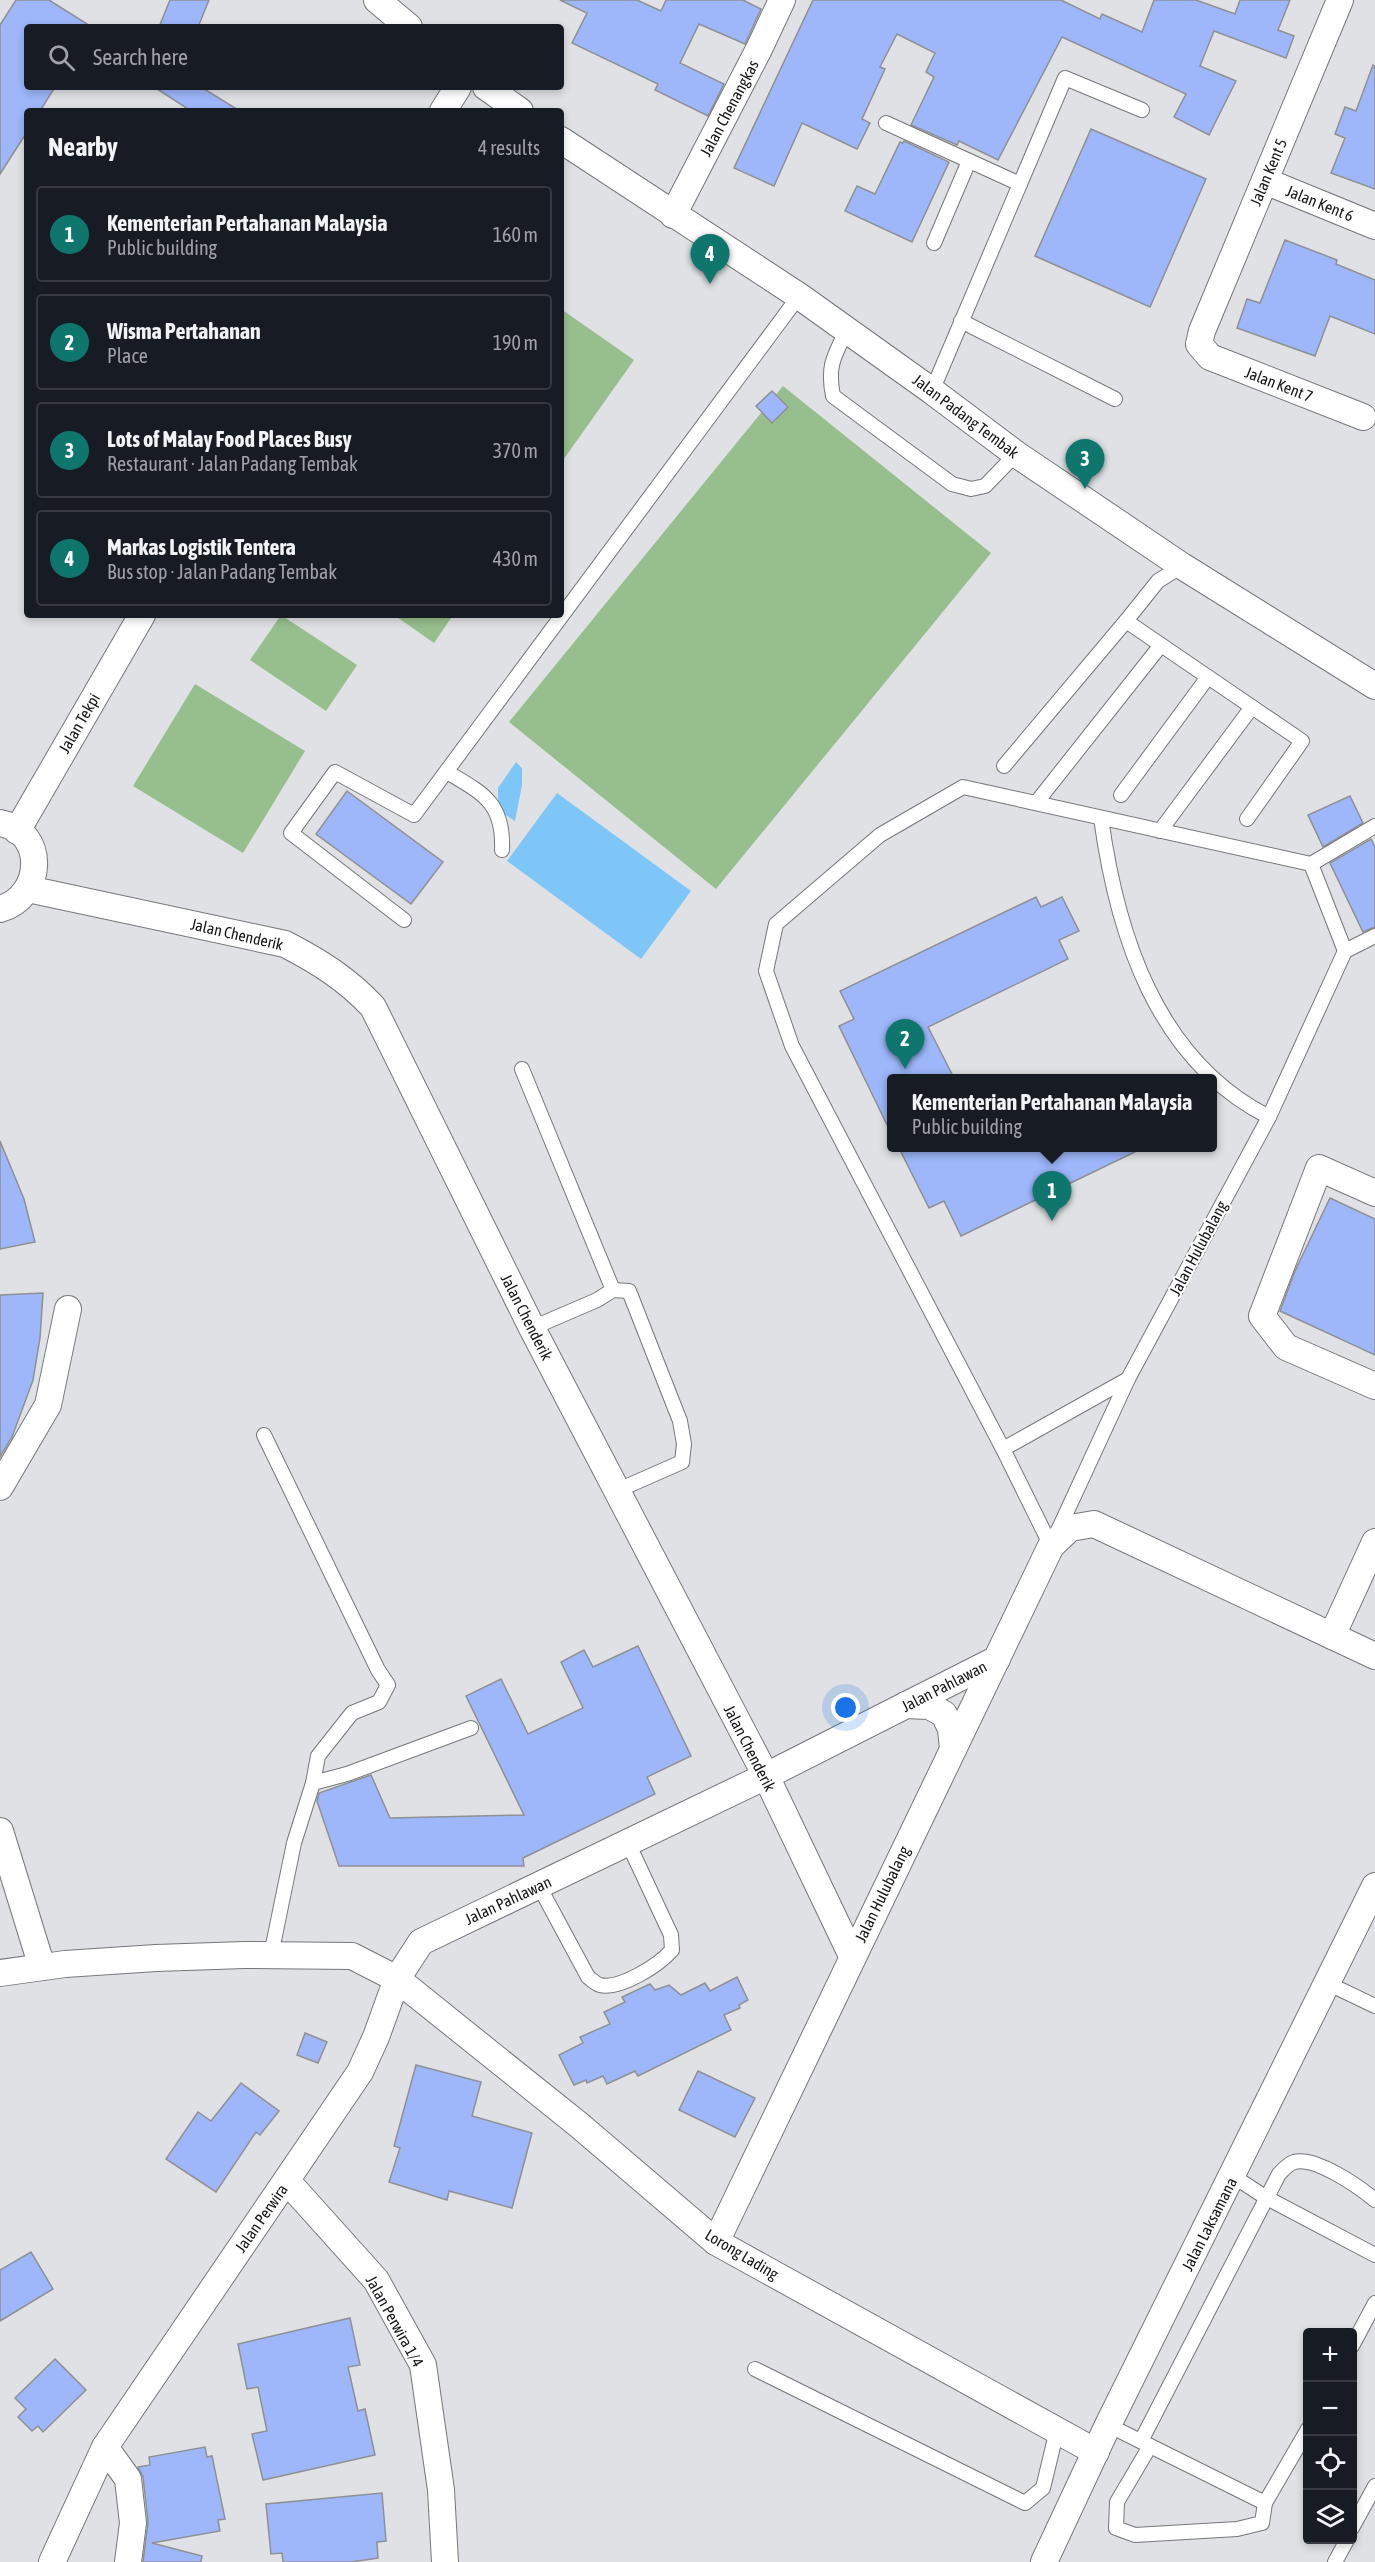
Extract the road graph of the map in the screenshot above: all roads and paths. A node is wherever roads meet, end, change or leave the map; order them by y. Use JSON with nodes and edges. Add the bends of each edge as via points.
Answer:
{"nodes":[{"id":1,"x":782,"y":0,"type":"edge"},
{"id":2,"x":1340,"y":0,"type":"edge"},
{"id":3,"x":383,"y":2,"type":"edge"},
{"id":4,"x":407,"y":24,"type":"edge"},
{"id":5,"x":456,"y":90,"type":"edge"},
{"id":6,"x":490,"y":90,"type":"edge"},
{"id":7,"x":445,"y":108,"type":"edge"},
{"id":8,"x":516,"y":108,"type":"edge"},
{"id":9,"x":1142,"y":110,"type":"dead end"},
{"id":10,"x":886,"y":123,"type":"dead end"},
{"id":11,"x":564,"y":142,"type":"edge"},
{"id":12,"x":969,"y":161,"type":"junction"},
{"id":13,"x":1265,"y":181,"type":"junction"},
{"id":14,"x":1020,"y":184,"type":"junction"},
{"id":15,"x":673,"y":215,"type":"junction"},
{"id":16,"x":1375,"y":226,"type":"edge"},
{"id":17,"x":934,"y":243,"type":"dead end"},
{"id":18,"x":799,"y":296,"type":"junction"},
{"id":19,"x":962,"y":321,"type":"junction"},
{"id":20,"x":847,"y":330,"type":"junction"},
{"id":21,"x":1199,"y":344,"type":"joint"},
{"id":22,"x":932,"y":391,"type":"junction"},
{"id":23,"x":1115,"y":399,"type":"dead end"},
{"id":24,"x":1363,"y":417,"type":"dead end"},
{"id":25,"x":1016,"y":454,"type":"junction"},
{"id":26,"x":1182,"y":566,"type":"junction"},
{"id":27,"x":564,"y":614,"type":"edge"},
{"id":28,"x":139,"y":618,"type":"edge"},
{"id":29,"x":561,"y":618,"type":"edge"},
{"id":30,"x":1126,"y":621,"type":"junction"},
{"id":31,"x":1161,"y":645,"type":"junction"},
{"id":32,"x":1208,"y":677,"type":"junction"},
{"id":33,"x":1375,"y":686,"type":"edge"},
{"id":34,"x":1252,"y":707,"type":"junction"},
{"id":35,"x":1004,"y":766,"type":"dead end"},
{"id":36,"x":447,"y":772,"type":"junction"},
{"id":37,"x":1121,"y":795,"type":"dead end"},
{"id":38,"x":1036,"y":803,"type":"junction"},
{"id":39,"x":1101,"y":818,"type":"junction"},
{"id":40,"x":1247,"y":819,"type":"dead end"},
{"id":41,"x":1375,"y":826,"type":"edge"},
{"id":42,"x":8,"y":827,"type":"edge"},
{"id":43,"x":1160,"y":831,"type":"junction"},
{"id":44,"x":502,"y":850,"type":"dead end"},
{"id":45,"x":1311,"y":864,"type":"junction"},
{"id":46,"x":28,"y":889,"type":"junction"},
{"id":47,"x":0,"y":909,"type":"edge"},
{"id":48,"x":404,"y":920,"type":"dead end"},
{"id":49,"x":1375,"y":936,"type":"edge"},
{"id":50,"x":1346,"y":951,"type":"junction"},
{"id":51,"x":522,"y":1069,"type":"dead end"},
{"id":52,"x":1209,"y":1074,"type":"edge"},
{"id":53,"x":1217,"y":1080,"type":"edge"},
{"id":54,"x":1269,"y":1117,"type":"junction"},
{"id":55,"x":1375,"y":1193,"type":"edge"},
{"id":56,"x":613,"y":1290,"type":"junction"},
{"id":57,"x":68,"y":1309,"type":"dead end"},
{"id":58,"x":532,"y":1328,"type":"junction"},
{"id":59,"x":1128,"y":1379,"type":"junction"},
{"id":60,"x":1375,"y":1386,"type":"edge"},
{"id":61,"x":264,"y":1435,"type":"dead end"},
{"id":62,"x":1003,"y":1449,"type":"junction"},
{"id":63,"x":0,"y":1487,"type":"edge"},
{"id":64,"x":616,"y":1491,"type":"junction"},
{"id":65,"x":1375,"y":1542,"type":"edge"},
{"id":66,"x":1051,"y":1546,"type":"junction"},
{"id":67,"x":1332,"y":1636,"type":"junction"},
{"id":68,"x":1375,"y":1656,"type":"edge"},
{"id":69,"x":997,"y":1659,"type":"junction"},
{"id":70,"x":906,"y":1705,"type":"junction"},
{"id":71,"x":471,"y":1728,"type":"dead end"},
{"id":72,"x":953,"y":1749,"type":"junction"},
{"id":73,"x":766,"y":1776,"type":"junction"},
{"id":74,"x":313,"y":1783,"type":"junction"},
{"id":75,"x":0,"y":1831,"type":"edge"},
{"id":76,"x":628,"y":1843,"type":"junction"},
{"id":77,"x":539,"y":1886,"type":"junction"},
{"id":78,"x":1375,"y":1886,"type":"edge"},
{"id":79,"x":271,"y":1955,"type":"junction"},
{"id":80,"x":852,"y":1956,"type":"junction"},
{"id":81,"x":42,"y":1967,"type":"junction"},
{"id":82,"x":0,"y":1973,"type":"edge"},
{"id":83,"x":397,"y":1979,"type":"junction"},
{"id":84,"x":1327,"y":1983,"type":"junction"},
{"id":85,"x":1375,"y":2006,"type":"edge"},
{"id":86,"x":1233,"y":2176,"type":"junction"},
{"id":87,"x":287,"y":2181,"type":"junction"},
{"id":88,"x":1265,"y":2197,"type":"junction"},
{"id":89,"x":1375,"y":2200,"type":"edge"},
{"id":90,"x":716,"y":2242,"type":"junction"},
{"id":91,"x":1375,"y":2255,"type":"edge"},
{"id":92,"x":1375,"y":2303,"type":"edge"},
{"id":93,"x":1357,"y":2338,"type":"edge"},
{"id":94,"x":755,"y":2369,"type":"dead end"},
{"id":95,"x":1108,"y":2425,"type":"junction"},
{"id":96,"x":1056,"y":2430,"type":"junction"},
{"id":97,"x":1304,"y":2436,"type":"edge"},
{"id":98,"x":1146,"y":2444,"type":"junction"},
{"id":99,"x":105,"y":2446,"type":"junction"},
{"id":100,"x":1096,"y":2452,"type":"junction"},
{"id":101,"x":1375,"y":2486,"type":"edge"},
{"id":102,"x":1264,"y":2503,"type":"junction"},
{"id":103,"x":1357,"y":2521,"type":"edge"},
{"id":104,"x":1345,"y":2544,"type":"edge"},
{"id":105,"x":52,"y":2562,"type":"edge"},
{"id":106,"x":128,"y":2562,"type":"edge"},
{"id":107,"x":446,"y":2562,"type":"edge"},
{"id":108,"x":1044,"y":2562,"type":"edge"},
{"id":109,"x":1335,"y":2562,"type":"edge"}],
"edges":[{"from":1,"to":15,"type":"street","name":"Jalan Chenangkas"},
{"from":2,"to":13,"type":"street","name":"Jalan Kent 5"},
{"from":3,"to":4,"type":"street"},
{"from":5,"to":7,"type":"street"},
{"from":6,"to":8,"type":"street"},
{"from":9,"to":14,"type":"lane","via":[[1065,78]]},
{"from":10,"to":12,"type":"lane"},
{"from":11,"to":15,"type":"street","name":"Jalan Padang Tembak"},
{"from":12,"to":14,"type":"lane"},
{"from":12,"to":17,"type":"lane"},
{"from":13,"to":16,"type":"street","name":"Jalan Kent 6"},
{"from":13,"to":21,"type":"street","name":"Jalan Kent 5"},
{"from":14,"to":19,"type":"lane"},
{"from":15,"to":18,"type":"street","name":"Jalan Padang Tembak"},
{"from":18,"to":20,"type":"street","name":"Jalan Padang Tembak"},
{"from":18,"to":27,"type":"lane"},
{"from":19,"to":22,"type":"lane"},
{"from":19,"to":23,"type":"lane"},
{"from":20,"to":22,"type":"street","name":"Jalan Padang Tembak"},
{"from":20,"to":25,"type":"lane","via":[[829,375],[833,396],[952,484],[971,489],[985,486]]},
{"from":21,"to":24,"type":"street","name":"Jalan Kent 7","via":[[1210,357]]},
{"from":22,"to":25,"type":"street","name":"Jalan Padang Tembak"},
{"from":25,"to":26,"type":"street","name":"Jalan Padang Tembak"},
{"from":26,"to":30,"type":"lane","via":[[1158,581]]},
{"from":26,"to":33,"type":"street","name":"Jalan Padang Tembak"},
{"from":28,"to":42,"type":"street","name":"Jalan Tekpi"},
{"from":29,"to":36,"type":"lane"},
{"from":30,"to":31,"type":"lane"},
{"from":30,"to":35,"type":"lane"},
{"from":31,"to":32,"type":"lane"},
{"from":31,"to":38,"type":"lane"},
{"from":32,"to":34,"type":"lane"},
{"from":32,"to":37,"type":"lane"},
{"from":34,"to":40,"type":"lane","via":[[1302,741]]},
{"from":34,"to":43,"type":"lane"},
{"from":36,"to":44,"type":"lane","via":[[486,796],[499,822]]},
{"from":36,"to":48,"type":"lane","via":[[414,815],[335,772],[291,834]]},
{"from":38,"to":39,"type":"lane"},
{"from":38,"to":62,"type":"lane","via":[[963,787],[880,835],[776,924],[766,972],[792,1046]]},
{"from":39,"to":43,"type":"lane"},
{"from":39,"to":52,"type":"lane","via":[[1130,944],[1149,994],[1176,1039]]},
{"from":41,"to":45,"type":"lane"},
{"from":42,"to":46,"type":"street","via":[[26,840],[32,851],[35,864]]},
{"from":43,"to":45,"type":"lane"},
{"from":45,"to":50,"type":"lane"},
{"from":46,"to":47,"type":"street","via":[[9,907]]},
{"from":46,"to":58,"type":"street","name":"Jalan Chenderik","via":[[285,944],[352,985],[373,1007]]},
{"from":49,"to":50,"type":"lane"},
{"from":50,"to":54,"type":"lane","name":"Jalan Hulubalang"},
{"from":51,"to":56,"type":"lane"},
{"from":53,"to":54,"type":"lane"},
{"from":54,"to":59,"type":"lane","name":"Jalan Hulubalang"},
{"from":55,"to":60,"type":"street","via":[[1319,1168],[1262,1316],[1286,1347]]},
{"from":56,"to":58,"type":"lane"},
{"from":56,"to":64,"type":"lane","via":[[628,1291],[680,1421],[684,1444],[682,1462]]},
{"from":57,"to":63,"type":"street","via":[[48,1405]]},
{"from":58,"to":64,"type":"street","name":"Jalan Chenderik"},
{"from":59,"to":62,"type":"lane"},
{"from":59,"to":66,"type":"lane","name":"Jalan Hulubalang"},
{"from":61,"to":74,"type":"lane","via":[[388,1685],[379,1702],[352,1713],[318,1756]]},
{"from":62,"to":66,"type":"lane"},
{"from":64,"to":73,"type":"street","name":"Jalan Chenderik"},
{"from":65,"to":67,"type":"street"},
{"from":66,"to":67,"type":"street","name":"Jalan Hulubalang","via":[[1070,1528],[1094,1524]]},
{"from":66,"to":69,"type":"street","name":"Jalan Hulubalang"},
{"from":67,"to":68,"type":"street"},
{"from":69,"to":70,"type":"street","name":"Jalan Pahlawan"},
{"from":69,"to":72,"type":"street","name":"Jalan Hulubalang"},
{"from":70,"to":72,"type":"street","via":[[929,1706],[944,1714],[951,1729]]},
{"from":70,"to":73,"type":"street","name":"Jalan Pahlawan"},
{"from":71,"to":74,"type":"lane"},
{"from":72,"to":80,"type":"street","name":"Jalan Hulubalang"},
{"from":73,"to":76,"type":"street","name":"Jalan Pahlawan"},
{"from":73,"to":80,"type":"street","name":"Jalan Chenderik"},
{"from":74,"to":79,"type":"lane","via":[[294,1843]]},
{"from":75,"to":81,"type":"street"},
{"from":76,"to":77,"type":"street","name":"Jalan Pahlawan"},
{"from":76,"to":77,"type":"lane","via":[[671,1935],[672,1950],[644,1973],[609,1985],[598,1985],[588,1977]]},
{"from":77,"to":83,"type":"street","name":"Jalan Pahlawan","via":[[421,1942]]},
{"from":78,"to":84,"type":"street","name":"Jalan Laksamana"},
{"from":79,"to":81,"type":"street","via":[[156,1958]]},
{"from":79,"to":83,"type":"street","via":[[352,1956]]},
{"from":80,"to":90,"type":"street","name":"Jalan Hulubalang"},
{"from":81,"to":82,"type":"street"},
{"from":83,"to":87,"type":"street","name":"Jalan Perwira","via":[[360,2072]]},
{"from":83,"to":90,"type":"street","name":"Lorong Lading","via":[[579,2125]]},
{"from":84,"to":85,"type":"lane"},
{"from":84,"to":86,"type":"street","name":"Jalan Laksamana"},
{"from":86,"to":88,"type":"lane"},
{"from":86,"to":95,"type":"street","name":"Jalan Laksamana"},
{"from":87,"to":99,"type":"street","name":"Jalan Perwira"},
{"from":87,"to":107,"type":"street","name":"Jalan Perwira 1/4","via":[[376,2280],[423,2365],[441,2490]]},
{"from":88,"to":89,"type":"lane","via":[[1292,2162],[1310,2161]]},
{"from":88,"to":91,"type":"lane"},
{"from":88,"to":98,"type":"lane"},
{"from":90,"to":96,"type":"street","name":"Lorong Lading"},
{"from":92,"to":93,"type":"lane"},
{"from":94,"to":96,"type":"lane","via":[[1025,2504],[1043,2488]]},
{"from":95,"to":98,"type":"lane"},
{"from":95,"to":100,"type":"street","name":"Jalan Laksamana"},
{"from":96,"to":100,"type":"street","name":"Lorong Lading"},
{"from":97,"to":102,"type":"lane"},
{"from":98,"to":102,"type":"lane"},
{"from":98,"to":102,"type":"lane","via":[[1118,2502],[1116,2528],[1135,2535],[1237,2529],[1262,2523]]},
{"from":99,"to":105,"type":"street","name":"Jalan Perwira"},
{"from":99,"to":106,"type":"street","via":[[129,2479],[133,2523]]},
{"from":100,"to":108,"type":"street","name":"Jalan Laksamana"},
{"from":101,"to":103,"type":"lane"},
{"from":104,"to":109,"type":"lane"}]}
